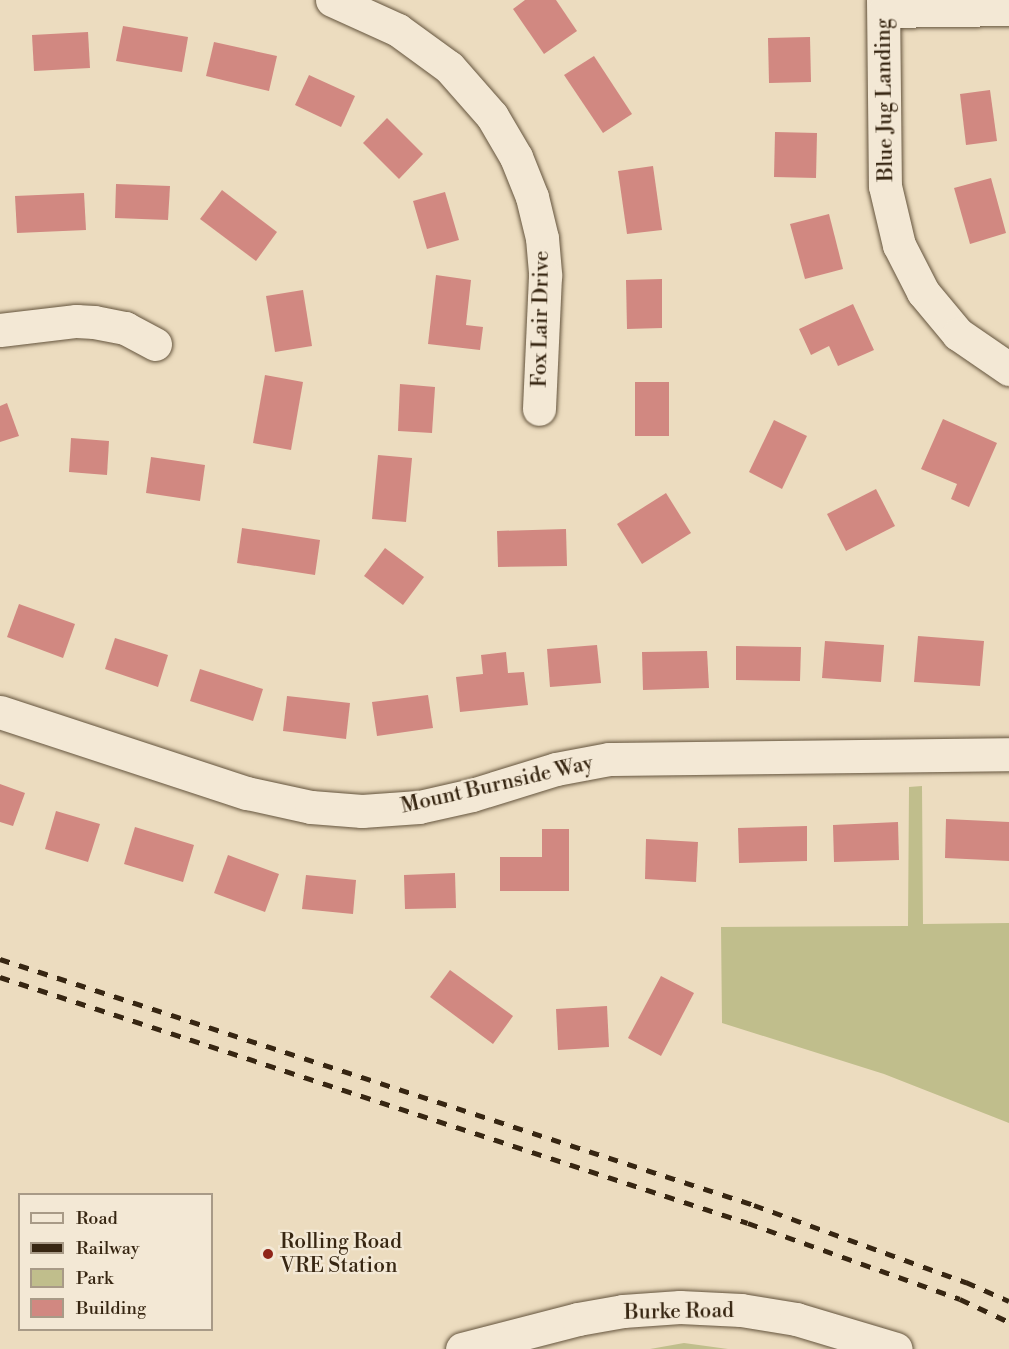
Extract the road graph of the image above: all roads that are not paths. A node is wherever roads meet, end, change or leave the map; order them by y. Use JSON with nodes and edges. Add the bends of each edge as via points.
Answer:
{"nodes":[{"id":1,"x":332,"y":0,"type":"edge"},
{"id":2,"x":883,"y":6,"type":"edge"},
{"id":3,"x":1009,"y":9,"type":"edge"},
{"id":4,"x":0,"y":330,"type":"edge"},
{"id":5,"x":155,"y":344,"type":"dead end"},
{"id":6,"x":1009,"y":369,"type":"edge"},
{"id":7,"x":539,"y":409,"type":"dead end"},
{"id":8,"x":0,"y":712,"type":"edge"},
{"id":9,"x":1009,"y":754,"type":"edge"},
{"id":10,"x":462,"y":1349,"type":"edge"},
{"id":11,"x":896,"y":1349,"type":"edge"}],
"edges":[{"from":1,"to":7,"type":"street","name":"Fox Lair Drive","via":[[398,30],[449,67],[492,116],[516,157],[532,197],[542,238],[545,276]]},
{"from":2,"to":3,"type":"street"},
{"from":2,"to":6,"type":"street","name":"Blue Jug Landing","via":[[885,186],[899,245],[923,292],[958,334]]},
{"from":4,"to":5,"type":"street","via":[[94,322],[125,328]]},
{"from":8,"to":9,"type":"street","name":"Mount Burnside Way","via":[[247,793],[311,807],[362,811],[429,805],[556,769],[609,759]]},
{"from":10,"to":11,"type":"street","name":"Burke Road","via":[[578,1319],[680,1307],[741,1310],[796,1319]]}]}
